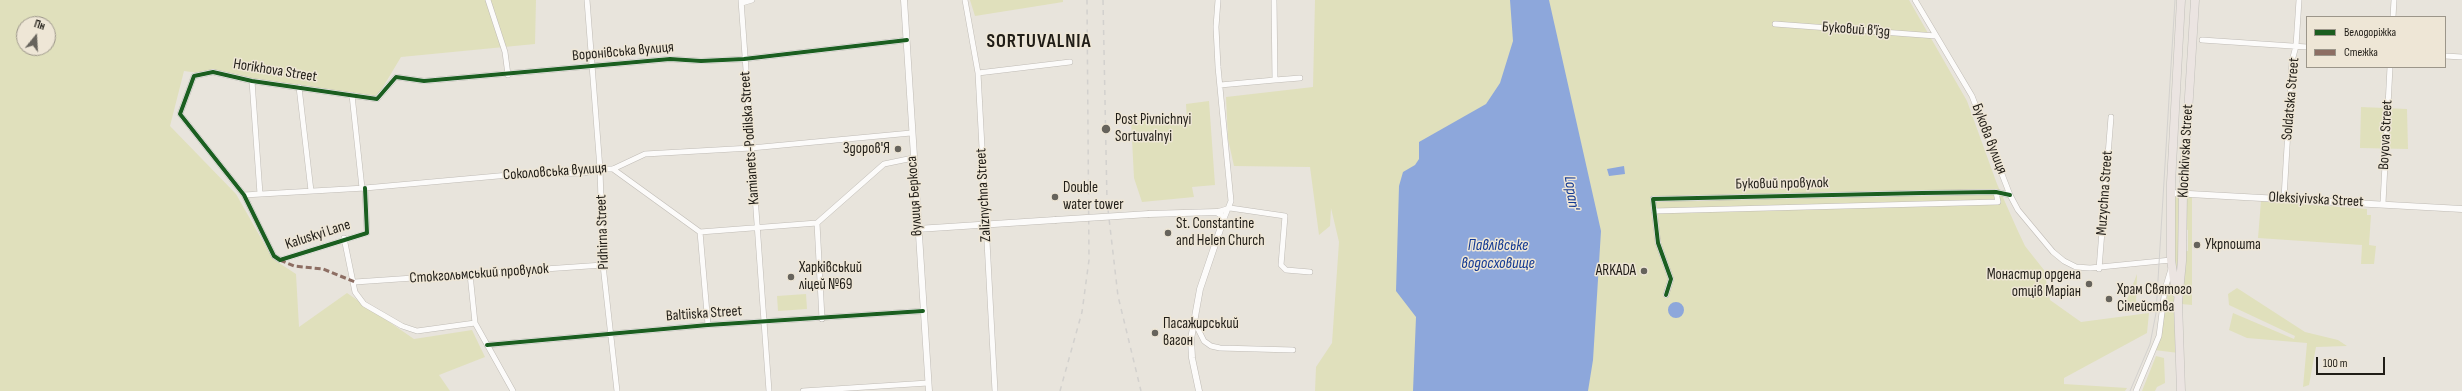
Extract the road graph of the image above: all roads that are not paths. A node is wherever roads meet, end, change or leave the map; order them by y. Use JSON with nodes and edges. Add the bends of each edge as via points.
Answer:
{"nodes":[{"id":1,"x":488,"y":0,"type":"edge"},
{"id":2,"x":587,"y":0,"type":"edge"},
{"id":3,"x":752,"y":0,"type":"edge"},
{"id":4,"x":904,"y":0,"type":"edge"},
{"id":5,"x":965,"y":0,"type":"edge"},
{"id":6,"x":1218,"y":0,"type":"edge"},
{"id":7,"x":1274,"y":0,"type":"edge"},
{"id":8,"x":1914,"y":0,"type":"edge"},
{"id":9,"x":2181,"y":0,"type":"edge"},
{"id":10,"x":2194,"y":0,"type":"edge"},
{"id":11,"x":2298,"y":0,"type":"edge"},
{"id":12,"x":2394,"y":0,"type":"edge"},
{"id":13,"x":742,"y":2,"type":"edge"},
{"id":14,"x":2393,"y":16,"type":"edge"},
{"id":15,"x":1775,"y":24,"type":"dead end"},
{"id":16,"x":1936,"y":36,"type":"junction"},
{"id":17,"x":906,"y":40,"type":"junction"},
{"id":18,"x":2202,"y":40,"type":"dead end"},
{"id":19,"x":2296,"y":46,"type":"junction"},
{"id":20,"x":2306,"y":47,"type":"edge"},
{"id":21,"x":2446,"y":56,"type":"edge"},
{"id":22,"x":2462,"y":57,"type":"edge"},
{"id":23,"x":744,"y":59,"type":"junction"},
{"id":24,"x":1070,"y":62,"type":"dead end"},
{"id":25,"x":590,"y":67,"type":"junction"},
{"id":26,"x":2390,"y":68,"type":"edge"},
{"id":27,"x":978,"y":73,"type":"junction"},
{"id":28,"x":508,"y":74,"type":"junction"},
{"id":29,"x":1300,"y":78,"type":"dead end"},
{"id":30,"x":1275,"y":80,"type":"junction"},
{"id":31,"x":252,"y":81,"type":"junction"},
{"id":32,"x":1220,"y":85,"type":"junction"},
{"id":33,"x":299,"y":87,"type":"junction"},
{"id":34,"x":352,"y":95,"type":"junction"},
{"id":35,"x":2111,"y":117,"type":"dead end"},
{"id":36,"x":911,"y":133,"type":"junction"},
{"id":37,"x":751,"y":148,"type":"junction"},
{"id":38,"x":913,"y":158,"type":"junction"},
{"id":39,"x":600,"y":169,"type":"junction"},
{"id":40,"x":613,"y":169,"type":"junction"},
{"id":41,"x":364,"y":188,"type":"junction"},
{"id":42,"x":311,"y":190,"type":"junction"},
{"id":43,"x":1996,"y":192,"type":"junction"},
{"id":44,"x":2171,"y":193,"type":"junction"},
{"id":45,"x":2183,"y":193,"type":"junction"},
{"id":46,"x":260,"y":194,"type":"junction"},
{"id":47,"x":244,"y":195,"type":"junction"},
{"id":48,"x":2010,"y":195,"type":"junction"},
{"id":49,"x":2284,"y":198,"type":"junction"},
{"id":50,"x":2383,"y":203,"type":"junction"},
{"id":51,"x":1230,"y":208,"type":"junction"},
{"id":52,"x":2462,"y":209,"type":"edge"},
{"id":53,"x":1654,"y":211,"type":"junction"},
{"id":54,"x":1217,"y":212,"type":"junction"},
{"id":55,"x":1223,"y":221,"type":"junction"},
{"id":56,"x":818,"y":223,"type":"junction"},
{"id":57,"x":986,"y":224,"type":"junction"},
{"id":58,"x":757,"y":227,"type":"junction"},
{"id":59,"x":917,"y":229,"type":"junction"},
{"id":60,"x":700,"y":232,"type":"junction"},
{"id":61,"x":344,"y":238,"type":"junction"},
{"id":62,"x":2171,"y":264,"type":"junction"},
{"id":63,"x":603,"y":266,"type":"junction"},
{"id":64,"x":2099,"y":269,"type":"junction"},
{"id":65,"x":1310,"y":272,"type":"dead end"},
{"id":66,"x":470,"y":274,"type":"junction"},
{"id":67,"x":355,"y":282,"type":"junction"},
{"id":68,"x":1666,"y":295,"type":"dead end"},
{"id":69,"x":2178,"y":302,"type":"junction"},
{"id":70,"x":922,"y":311,"type":"junction"},
{"id":71,"x":822,"y":318,"type":"junction"},
{"id":72,"x":1194,"y":321,"type":"junction"},
{"id":73,"x":764,"y":322,"type":"junction"},
{"id":74,"x":475,"y":323,"type":"junction"},
{"id":75,"x":708,"y":326,"type":"junction"},
{"id":76,"x":611,"y":334,"type":"junction"},
{"id":77,"x":487,"y":345,"type":"junction"},
{"id":78,"x":1293,"y":350,"type":"dead end"},
{"id":79,"x":928,"y":382,"type":"junction"},
{"id":80,"x":513,"y":391,"type":"edge"},
{"id":81,"x":617,"y":391,"type":"edge"},
{"id":82,"x":769,"y":391,"type":"edge"},
{"id":83,"x":803,"y":391,"type":"edge"},
{"id":84,"x":929,"y":391,"type":"edge"},
{"id":85,"x":995,"y":391,"type":"edge"},
{"id":86,"x":1199,"y":391,"type":"edge"},
{"id":87,"x":2136,"y":391,"type":"edge"},
{"id":88,"x":2180,"y":391,"type":"edge"}],
"edges":[{"from":1,"to":28,"type":"street","via":[[504,46]]},
{"from":2,"to":25,"type":"street","name":"Pidhirna Street"},
{"from":3,"to":13,"type":"street"},
{"from":4,"to":17,"type":"street","name":"вулиця Беркоса"},
{"from":5,"to":27,"type":"street","name":"Zaliznychna Street"},
{"from":6,"to":32,"type":"street","via":[[1216,27]]},
{"from":7,"to":30,"type":"street"},
{"from":8,"to":16,"type":"street","name":"Букова вулиця"},
{"from":9,"to":44,"type":"main road","name":"Klochkivska Street"},
{"from":10,"to":45,"type":"main road","name":"Klochkivska Street"},
{"from":11,"to":19,"type":"street","name":"Soldatska Street"},
{"from":12,"to":14,"type":"street"},
{"from":13,"to":23,"type":"street","name":"Kamianets-Podilska Street"},
{"from":15,"to":16,"type":"street","name":"Буковий в'їзд"},
{"from":16,"to":48,"type":"street","name":"Букова вулиця","via":[[1972,96]]},
{"from":17,"to":23,"type":"street","name":"Воронівська вулиця"},
{"from":17,"to":36,"type":"street","name":"вулиця Беркоса"},
{"from":18,"to":19,"type":"street"},
{"from":19,"to":20,"type":"street"},
{"from":19,"to":49,"type":"street","name":"Soldatska Street","via":[[2292,61]]},
{"from":21,"to":22,"type":"street"},
{"from":23,"to":25,"type":"street","name":"Воронівська вулиця","via":[[670,59]]},
{"from":23,"to":37,"type":"street","name":"Kamianets-Podilska Street"},
{"from":24,"to":27,"type":"street"},
{"from":25,"to":28,"type":"street","name":"Воронівська вулиця"},
{"from":25,"to":39,"type":"street","name":"Pidhirna Street"},
{"from":26,"to":50,"type":"street","name":"Boyova Street"},
{"from":27,"to":57,"type":"street","name":"Zaliznychna Street"},
{"from":28,"to":34,"type":"street","name":"Воронівська вулиця","via":[[424,81],[396,77],[377,99]]},
{"from":29,"to":30,"type":"street"},
{"from":30,"to":32,"type":"street"},
{"from":31,"to":33,"type":"street","name":"Horikhova Street"},
{"from":31,"to":46,"type":"street"},
{"from":31,"to":47,"type":"street","name":"Horikhova Street","via":[[213,72],[194,76],[180,114]]},
{"from":32,"to":51,"type":"street","via":[[1229,170]]},
{"from":33,"to":34,"type":"street","name":"Horikhova Street"},
{"from":33,"to":42,"type":"street"},
{"from":34,"to":41,"type":"street"},
{"from":35,"to":64,"type":"street","name":"Muzychna Street"},
{"from":36,"to":37,"type":"street","name":"Соколовська вулиця"},
{"from":36,"to":38,"type":"street","name":"вулиця Беркоса"},
{"from":37,"to":40,"type":"street","name":"Соколовська вулиця","via":[[645,154]]},
{"from":37,"to":58,"type":"street","name":"Kamianets-Podilska Street"},
{"from":38,"to":56,"type":"street","via":[[884,164]]},
{"from":38,"to":59,"type":"street","name":"вулиця Беркоса"},
{"from":39,"to":40,"type":"street","name":"Соколовська вулиця"},
{"from":39,"to":41,"type":"street","name":"Соколовська вулиця","via":[[584,173],[509,175]]},
{"from":39,"to":63,"type":"street","name":"Pidhirna Street"},
{"from":40,"to":60,"type":"street"},
{"from":41,"to":42,"type":"street","name":"Соколовська вулиця"},
{"from":41,"to":61,"type":"street","name":"Kaluskyi Lane","via":[[367,233]]},
{"from":42,"to":46,"type":"street","name":"Соколовська вулиця"},
{"from":43,"to":48,"type":"street","name":"Буковий провулок"},
{"from":43,"to":53,"type":"street","name":"Буковий провулок","via":[[1998,202]]},
{"from":43,"to":53,"type":"street","name":"Буковий провулок","via":[[1653,199]]},
{"from":44,"to":45,"type":"street","name":"Oleksiyivska Street"},
{"from":44,"to":62,"type":"main road","name":"Klochkivska Street"},
{"from":45,"to":49,"type":"street","name":"Oleksiyivska Street"},
{"from":45,"to":69,"type":"main road","name":"Klochkivska Street","via":[[2182,261]]},
{"from":46,"to":47,"type":"street","name":"Соколовська вулиця"},
{"from":47,"to":61,"type":"street","name":"Kaluskyi Lane","via":[[274,256],[280,260]]},
{"from":48,"to":64,"type":"street","name":"Букова вулиця","via":[[2026,220],[2053,252],[2076,266]]},
{"from":49,"to":50,"type":"street","name":"Oleksiyivska Street"},
{"from":50,"to":52,"type":"street","name":"Oleksiyivska Street"},
{"from":51,"to":54,"type":"street"},
{"from":51,"to":55,"type":"street"},
{"from":51,"to":65,"type":"street","via":[[1285,216],[1280,265],[1286,270]]},
{"from":53,"to":68,"type":"street","via":[[1658,243],[1671,279]]},
{"from":54,"to":55,"type":"street"},
{"from":54,"to":57,"type":"street","bridge":true},
{"from":55,"to":72,"type":"street","via":[[1200,289]]},
{"from":56,"to":58,"type":"street","name":"Kamianets-Podilska Street"},
{"from":56,"to":71,"type":"street"},
{"from":57,"to":59,"type":"street"},
{"from":57,"to":85,"type":"street","name":"Zaliznychna Street"},
{"from":58,"to":60,"type":"street","name":"Kamianets-Podilska Street"},
{"from":58,"to":73,"type":"street","name":"Kamianets-Podilska Street"},
{"from":59,"to":70,"type":"street","name":"вулиця Беркоса"},
{"from":60,"to":75,"type":"street"},
{"from":61,"to":67,"type":"street"},
{"from":62,"to":64,"type":"street","name":"Букова вулиця"},
{"from":62,"to":69,"type":"main road","name":"Klochkivska Street"},
{"from":62,"to":87,"type":"street","name":"Klochkivska Street","via":[[2159,336]]},
{"from":63,"to":66,"type":"street","name":"Стокгольмський провулок"},
{"from":63,"to":76,"type":"street","name":"Pidhirna Street"},
{"from":66,"to":67,"type":"street","name":"Стокгольмський провулок"},
{"from":66,"to":74,"type":"street"},
{"from":67,"to":74,"type":"street","via":[[357,296],[364,304],[402,326],[417,331]]},
{"from":69,"to":88,"type":"main road","name":"Klochkivska Street"},
{"from":70,"to":71,"type":"street","name":"Baltiiska Street"},
{"from":70,"to":79,"type":"street","name":"вулиця Беркоса"},
{"from":71,"to":73,"type":"street","name":"Baltiiska Street"},
{"from":72,"to":78,"type":"street","via":[[1204,341],[1211,346]]},
{"from":72,"to":86,"type":"street","via":[[1191,339],[1192,358]]},
{"from":73,"to":75,"type":"street","name":"Baltiiska Street"},
{"from":73,"to":82,"type":"street","name":"Kamianets-Podilska Street"},
{"from":74,"to":77,"type":"street"},
{"from":75,"to":76,"type":"street","name":"Baltiiska Street"},
{"from":76,"to":77,"type":"street","name":"Baltiiska Street"},
{"from":76,"to":81,"type":"street","name":"Pidhirna Street"},
{"from":77,"to":80,"type":"street"},
{"from":79,"to":83,"type":"street"},
{"from":79,"to":84,"type":"street","name":"вулиця Беркоса"}]}
